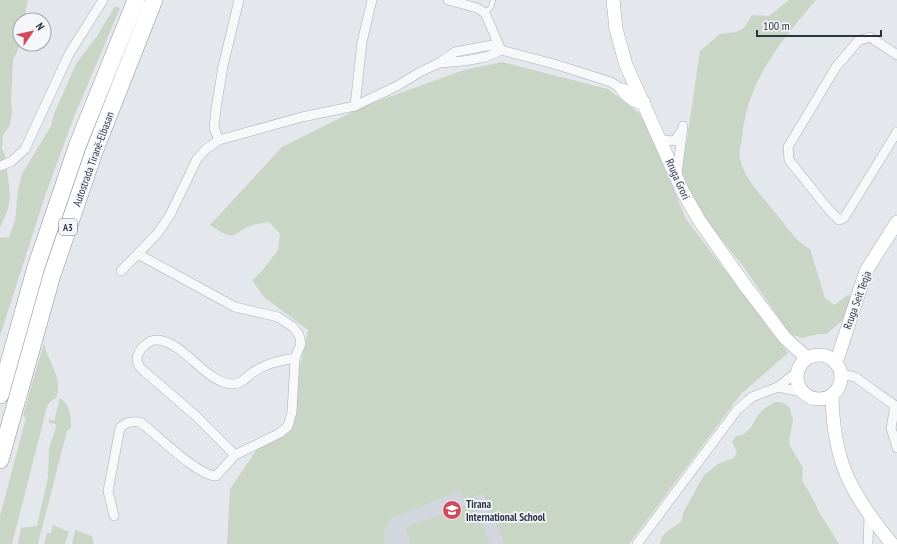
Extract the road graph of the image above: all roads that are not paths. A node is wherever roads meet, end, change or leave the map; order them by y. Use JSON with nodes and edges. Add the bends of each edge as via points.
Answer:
{"nodes":[{"id":1,"x":103,"y":0,"type":"edge"},
{"id":2,"x":136,"y":0,"type":"edge"},
{"id":3,"x":154,"y":0,"type":"edge"},
{"id":4,"x":239,"y":0,"type":"edge"},
{"id":5,"x":372,"y":0,"type":"edge"},
{"id":6,"x":448,"y":0,"type":"edge"},
{"id":7,"x":493,"y":0,"type":"edge"},
{"id":8,"x":613,"y":0,"type":"edge"},
{"id":9,"x":476,"y":4,"type":"edge"},
{"id":10,"x":485,"y":13,"type":"junction"},
{"id":11,"x":501,"y":50,"type":"junction"},
{"id":12,"x":897,"y":55,"type":"edge"},
{"id":13,"x":634,"y":81,"type":"junction"},
{"id":14,"x":619,"y":87,"type":"junction"},
{"id":15,"x":644,"y":103,"type":"junction"},
{"id":16,"x":355,"y":106,"type":"junction"},
{"id":17,"x":897,"y":132,"type":"edge"},
{"id":18,"x":219,"y":140,"type":"junction"},
{"id":19,"x":661,"y":140,"type":"junction"},
{"id":20,"x":675,"y":141,"type":"junction"},
{"id":21,"x":670,"y":160,"type":"junction"},
{"id":22,"x":0,"y":166,"type":"edge"},
{"id":23,"x":677,"y":176,"type":"junction"},
{"id":24,"x":897,"y":222,"type":"edge"},
{"id":25,"x":138,"y":254,"type":"junction"},
{"id":26,"x":121,"y":271,"type":"dead end"},
{"id":27,"x":844,"y":337,"type":"junction"},
{"id":28,"x":823,"y":356,"type":"junction"},
{"id":29,"x":295,"y":358,"type":"junction"},
{"id":30,"x":801,"y":366,"type":"junction"},
{"id":31,"x":838,"y":369,"type":"junction"},
{"id":32,"x":778,"y":387,"type":"junction"},
{"id":33,"x":802,"y":392,"type":"junction"},
{"id":34,"x":0,"y":395,"type":"edge"},
{"id":35,"x":832,"y":395,"type":"junction"},
{"id":36,"x":818,"y":400,"type":"junction"},
{"id":37,"x":896,"y":407,"type":"edge"},
{"id":38,"x":832,"y":417,"type":"junction"},
{"id":39,"x":897,"y":448,"type":"edge"},
{"id":40,"x":235,"y":455,"type":"junction"},
{"id":41,"x":0,"y":460,"type":"edge"},
{"id":42,"x":114,"y":516,"type":"dead end"},
{"id":43,"x":869,"y":516,"type":"junction"},
{"id":44,"x":637,"y":544,"type":"edge"},
{"id":45,"x":868,"y":544,"type":"edge"},
{"id":46,"x":892,"y":544,"type":"edge"}],
"edges":[{"from":1,"to":22,"type":"street","via":[[69,54],[25,149],[12,161]]},
{"from":2,"to":34,"type":"highway","name":"Autostrada Tiranë-Elbasan","number":"A3","via":[[78,144],[36,267]]},
{"from":3,"to":41,"type":"highway","name":"Autostrada Tiranë-Elbasan","number":"A3","via":[[94,152],[52,275]]},
{"from":4,"to":18,"type":"street","via":[[223,66],[216,109],[214,128]]},
{"from":5,"to":16,"type":"street","via":[[362,42]]},
{"from":6,"to":9,"type":"street"},
{"from":7,"to":10,"type":"lane"},
{"from":8,"to":13,"type":"main road","name":"Rruga Grori","via":[[616,29],[626,65]]},
{"from":9,"to":10,"type":"street"},
{"from":10,"to":11,"type":"street"},
{"from":11,"to":14,"type":"street","via":[[554,64]]},
{"from":11,"to":16,"type":"street","via":[[492,45],[455,52],[371,100]]},
{"from":12,"to":17,"type":"street","via":[[870,37],[858,40],[836,67],[788,147],[788,160],[839,220],[844,218]]},
{"from":13,"to":14,"type":"street"},
{"from":13,"to":14,"type":"street","via":[[632,90]]},
{"from":13,"to":15,"type":"main road","name":"Rruga Grori"},
{"from":14,"to":15,"type":"main road","via":[[635,101]]},
{"from":15,"to":19,"type":"main road","name":"Rruga Grori"},
{"from":16,"to":18,"type":"street"},
{"from":18,"to":25,"type":"street","via":[[206,149],[197,160],[170,216]]},
{"from":19,"to":20,"type":"street"},
{"from":19,"to":21,"type":"main road","name":"Rruga Grori"},
{"from":20,"to":21,"type":"street"},
{"from":20,"to":23,"type":"street","via":[[683,126]]},
{"from":21,"to":23,"type":"main road","name":"Rruga Grori"},
{"from":23,"to":30,"type":"main road","name":"Rruga Grori","via":[[699,220],[785,338]]},
{"from":24,"to":27,"type":"main road","name":"Rruga Seit Teqja","via":[[866,271]]},
{"from":25,"to":26,"type":"street"},
{"from":25,"to":29,"type":"street","via":[[235,307],[278,317],[293,327],[299,335],[301,344]]},
{"from":27,"to":28,"type":"main road","name":"Rruga Seit Teqja"},
{"from":27,"to":31,"type":"main road","name":"Rruga Seit Teqja"},
{"from":28,"to":30,"type":"main road","via":[[812,356]]},
{"from":28,"to":31,"type":"main road"},
{"from":29,"to":40,"type":"street","via":[[292,412],[288,426],[280,434]]},
{"from":29,"to":40,"type":"street","via":[[270,362],[243,381],[233,384],[215,378],[166,342],[150,341],[140,350],[137,360],[139,367],[196,416]]},
{"from":30,"to":32,"type":"street"},
{"from":30,"to":33,"type":"main road","via":[[797,383]]},
{"from":31,"to":35,"type":"main road","via":[[839,386]]},
{"from":31,"to":37,"type":"street","via":[[855,377]]},
{"from":32,"to":33,"type":"street"},
{"from":32,"to":44,"type":"street","via":[[752,397],[737,410]]},
{"from":33,"to":36,"type":"main road"},
{"from":35,"to":36,"type":"main road"},
{"from":35,"to":38,"type":"main road"},
{"from":36,"to":38,"type":"main road"},
{"from":37,"to":39,"type":"street","via":[[891,428]]},
{"from":38,"to":43,"type":"main road","via":[[844,471]]},
{"from":40,"to":42,"type":"street","via":[[220,473],[210,476],[140,422],[125,423],[120,428],[108,491]]},
{"from":43,"to":45,"type":"street"},
{"from":43,"to":46,"type":"main road"}]}
